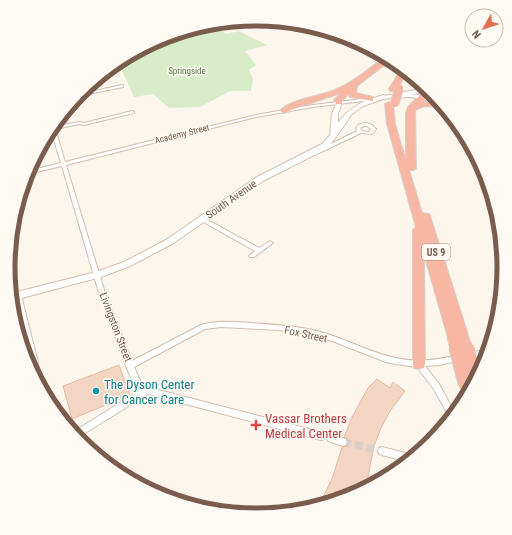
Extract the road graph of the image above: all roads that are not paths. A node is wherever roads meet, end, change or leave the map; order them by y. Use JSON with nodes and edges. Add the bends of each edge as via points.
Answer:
{"nodes":[{"id":1,"x":384,"y":64,"type":"edge"},
{"id":2,"x":386,"y":65,"type":"edge"},
{"id":3,"x":401,"y":75,"type":"edge"},
{"id":4,"x":405,"y":78,"type":"edge"},
{"id":5,"x":356,"y":85,"type":"junction"},
{"id":6,"x":93,"y":90,"type":"edge"},
{"id":7,"x":91,"y":92,"type":"edge"},
{"id":8,"x":421,"y":92,"type":"edge"},
{"id":9,"x":394,"y":94,"type":"junction"},
{"id":10,"x":424,"y":95,"type":"edge"},
{"id":11,"x":370,"y":99,"type":"junction"},
{"id":12,"x":339,"y":102,"type":"junction"},
{"id":13,"x":432,"y":104,"type":"edge"},
{"id":14,"x":413,"y":108,"type":"junction"},
{"id":15,"x":284,"y":111,"type":"junction"},
{"id":16,"x":79,"y":123,"type":"junction"},
{"id":17,"x":61,"y":127,"type":"edge"},
{"id":18,"x":360,"y":132,"type":"dead end"},
{"id":19,"x":55,"y":135,"type":"edge"},
{"id":20,"x":331,"y":138,"type":"junction"},
{"id":21,"x":313,"y":153,"type":"junction"},
{"id":22,"x":64,"y":163,"type":"junction"},
{"id":23,"x":411,"y":168,"type":"junction"},
{"id":24,"x":35,"y":171,"type":"edge"},
{"id":25,"x":417,"y":215,"type":"junction"},
{"id":26,"x":202,"y":219,"type":"junction"},
{"id":27,"x":270,"y":243,"type":"dead end"},
{"id":28,"x":259,"y":251,"type":"junction"},
{"id":29,"x":252,"y":256,"type":"dead end"},
{"id":30,"x":98,"y":275,"type":"junction"},
{"id":31,"x":16,"y":296,"type":"edge"},
{"id":32,"x":17,"y":302,"type":"edge"},
{"id":33,"x":457,"y":336,"type":"junction"},
{"id":34,"x":481,"y":353,"type":"edge"},
{"id":35,"x":33,"y":359,"type":"edge"},
{"id":36,"x":419,"y":364,"type":"junction"},
{"id":37,"x":130,"y":366,"type":"junction"},
{"id":38,"x":469,"y":380,"type":"edge"},
{"id":39,"x":146,"y":391,"type":"junction"},
{"id":40,"x":449,"y":411,"type":"edge"},
{"id":41,"x":80,"y":432,"type":"edge"},
{"id":42,"x":321,"y":436,"type":"dead end"},
{"id":43,"x":331,"y":438,"type":"dead end"},
{"id":44,"x":343,"y":442,"type":"tunnel mouth"},
{"id":45,"x":382,"y":451,"type":"tunnel mouth"},
{"id":46,"x":405,"y":457,"type":"edge"}],
"edges":[{"from":1,"to":5,"type":"highway"},
{"from":2,"to":5,"type":"highway"},
{"from":3,"to":9,"type":"highway"},
{"from":4,"to":9,"type":"highway"},
{"from":5,"to":11,"type":"highway","via":[[352,92],[353,96]]},
{"from":5,"to":12,"type":"highway","via":[[342,95]]},
{"from":5,"to":15,"type":"highway"},
{"from":6,"to":7,"type":"street","via":[[122,84]]},
{"from":8,"to":9,"type":"street","name":"South Avenue"},
{"from":9,"to":11,"type":"street"},
{"from":9,"to":20,"type":"street","name":"South Avenue","via":[[363,104],[350,112],[343,118]]},
{"from":9,"to":23,"type":"highway","number":"US 9","via":[[396,120]]},
{"from":9,"to":25,"type":"highway","number":"US 9","via":[[391,124]]},
{"from":10,"to":14,"type":"highway"},
{"from":11,"to":12,"type":"street"},
{"from":12,"to":15,"type":"street","name":"Academy Street"},
{"from":12,"to":20,"type":"street"},
{"from":13,"to":14,"type":"highway"},
{"from":14,"to":23,"type":"highway","via":[[410,113]]},
{"from":15,"to":22,"type":"street","name":"Academy Street","via":[[227,122]]},
{"from":16,"to":16,"type":"street","via":[[84,124],[132,110],[82,121]]},
{"from":16,"to":17,"type":"street"},
{"from":18,"to":21,"type":"street"},
{"from":19,"to":22,"type":"street","name":"Livingston Street"},
{"from":20,"to":21,"type":"street","name":"South Avenue","via":[[325,146]]},
{"from":21,"to":26,"type":"street","name":"South Avenue","via":[[267,174]]},
{"from":22,"to":24,"type":"street","name":"Academy Street"},
{"from":22,"to":30,"type":"street","name":"Livingston Street"},
{"from":23,"to":33,"type":"highway","number":"US 9"},
{"from":25,"to":33,"type":"highway","number":"US 9"},
{"from":25,"to":36,"type":"highway"},
{"from":26,"to":28,"type":"street"},
{"from":26,"to":30,"type":"street","name":"South Avenue","via":[[169,242],[127,264]]},
{"from":27,"to":28,"type":"street"},
{"from":28,"to":29,"type":"street"},
{"from":30,"to":31,"type":"street","name":"South Avenue"},
{"from":30,"to":37,"type":"street","name":"Livingston Street","via":[[102,293]]},
{"from":32,"to":35,"type":"street"},
{"from":33,"to":38,"type":"highway","number":"US 9","bridge":true},
{"from":34,"to":36,"type":"street","name":"Fox Street"},
{"from":36,"to":37,"type":"street","name":"Fox Street","via":[[385,359],[325,336],[301,330],[226,324],[203,327]]},
{"from":36,"to":40,"type":"street","via":[[436,386]]},
{"from":37,"to":39,"type":"street","name":"Livingston Street","via":[[138,385]]},
{"from":39,"to":41,"type":"street"},
{"from":39,"to":42,"type":"street"},
{"from":43,"to":44,"type":"street"},
{"from":45,"to":46,"type":"street"}]}
